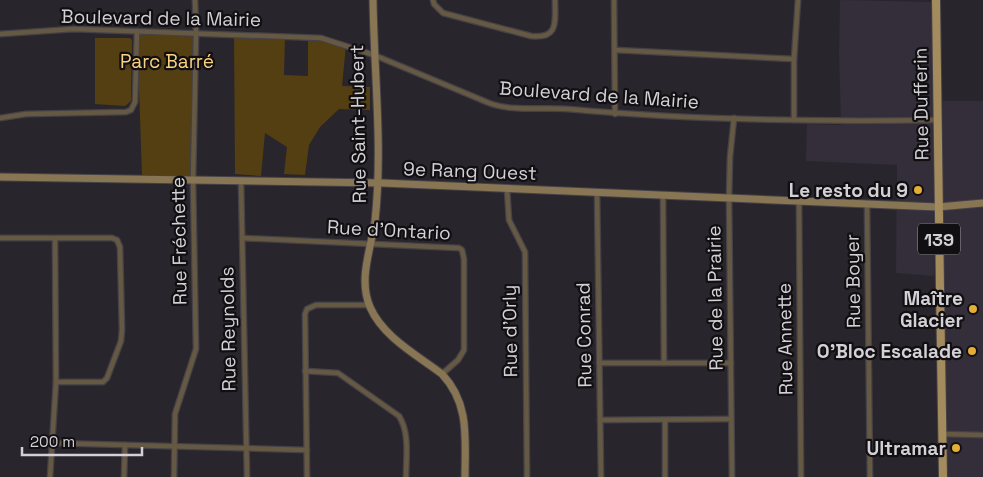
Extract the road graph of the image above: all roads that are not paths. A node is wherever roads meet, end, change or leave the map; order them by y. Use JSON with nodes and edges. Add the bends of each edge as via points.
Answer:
{"nodes":[{"id":1,"x":195,"y":0,"type":"edge"},
{"id":2,"x":372,"y":0,"type":"edge"},
{"id":3,"x":434,"y":0,"type":"edge"},
{"id":4,"x":555,"y":0,"type":"edge"},
{"id":5,"x":614,"y":0,"type":"edge"},
{"id":6,"x":798,"y":0,"type":"edge"},
{"id":7,"x":936,"y":0,"type":"edge"},
{"id":8,"x":137,"y":31,"type":"junction"},
{"id":9,"x":196,"y":33,"type":"junction"},
{"id":10,"x":0,"y":34,"type":"edge"},
{"id":11,"x":615,"y":50,"type":"junction"},
{"id":12,"x":374,"y":54,"type":"junction"},
{"id":13,"x":794,"y":60,"type":"junction"},
{"id":14,"x":615,"y":114,"type":"junction"},
{"id":15,"x":0,"y":118,"type":"edge"},
{"id":16,"x":734,"y":118,"type":"junction"},
{"id":17,"x":794,"y":120,"type":"junction"},
{"id":18,"x":938,"y":120,"type":"junction"},
{"id":19,"x":0,"y":177,"type":"edge"},
{"id":20,"x":192,"y":180,"type":"junction"},
{"id":21,"x":240,"y":181,"type":"junction"},
{"id":22,"x":378,"y":183,"type":"junction"},
{"id":23,"x":506,"y":189,"type":"junction"},
{"id":24,"x":597,"y":192,"type":"junction"},
{"id":25,"x":663,"y":195,"type":"junction"},
{"id":26,"x":729,"y":198,"type":"junction"},
{"id":27,"x":799,"y":201,"type":"junction"},
{"id":28,"x":983,"y":203,"type":"edge"},
{"id":29,"x":867,"y":204,"type":"junction"},
{"id":30,"x":938,"y":207,"type":"junction"},
{"id":31,"x":0,"y":238,"type":"edge"},
{"id":32,"x":242,"y":238,"type":"junction"},
{"id":33,"x":55,"y":239,"type":"junction"},
{"id":34,"x":370,"y":244,"type":"junction"},
{"id":35,"x":369,"y":305,"type":"junction"},
{"id":36,"x":599,"y":363,"type":"junction"},
{"id":37,"x":664,"y":363,"type":"junction"},
{"id":38,"x":731,"y":364,"type":"junction"},
{"id":39,"x":305,"y":371,"type":"junction"},
{"id":40,"x":442,"y":374,"type":"junction"},
{"id":41,"x":56,"y":382,"type":"junction"},
{"id":42,"x":732,"y":419,"type":"junction"},
{"id":43,"x":600,"y":420,"type":"junction"},
{"id":44,"x":664,"y":420,"type":"junction"},
{"id":45,"x":943,"y":434,"type":"junction"},
{"id":46,"x":983,"y":435,"type":"edge"},
{"id":47,"x":53,"y":443,"type":"junction"},
{"id":48,"x":124,"y":445,"type":"junction"},
{"id":49,"x":175,"y":446,"type":"junction"},
{"id":50,"x":246,"y":448,"type":"junction"},
{"id":51,"x":306,"y":450,"type":"junction"},
{"id":52,"x":50,"y":477,"type":"edge"},
{"id":53,"x":124,"y":477,"type":"edge"},
{"id":54,"x":174,"y":477,"type":"edge"},
{"id":55,"x":247,"y":477,"type":"edge"},
{"id":56,"x":307,"y":477,"type":"edge"},
{"id":57,"x":406,"y":477,"type":"edge"},
{"id":58,"x":464,"y":477,"type":"edge"},
{"id":59,"x":527,"y":477,"type":"edge"},
{"id":60,"x":600,"y":477,"type":"edge"},
{"id":61,"x":666,"y":477,"type":"edge"},
{"id":62,"x":732,"y":477,"type":"edge"},
{"id":63,"x":801,"y":477,"type":"edge"},
{"id":64,"x":870,"y":477,"type":"edge"},
{"id":65,"x":943,"y":477,"type":"edge"}],
"edges":[{"from":1,"to":9,"type":"street","name":"Rue Fréchette"},
{"from":2,"to":12,"type":"street","name":"Rue Saint-Hubert"},
{"from":3,"to":4,"type":"street","via":[[443,13],[540,37],[548,35],[556,24]]},
{"from":5,"to":11,"type":"street"},
{"from":6,"to":13,"type":"street"},
{"from":7,"to":18,"type":"main road","name":"Rue Dufferin","number":"139"},
{"from":8,"to":9,"type":"street","name":"Boulevard de la Mairie"},
{"from":8,"to":10,"type":"street","name":"Boulevard de la Mairie","via":[[74,29]]},
{"from":8,"to":15,"type":"street","via":[[135,102],[131,110]]},
{"from":9,"to":12,"type":"street","name":"Boulevard de la Mairie","via":[[321,38]]},
{"from":9,"to":20,"type":"street","name":"Rue Fréchette"},
{"from":11,"to":13,"type":"street"},
{"from":11,"to":14,"type":"street"},
{"from":12,"to":14,"type":"street","name":"Boulevard de la Mairie","via":[[497,106]]},
{"from":12,"to":22,"type":"street","name":"Rue Saint-Hubert"},
{"from":13,"to":17,"type":"street"},
{"from":14,"to":16,"type":"street","name":"Boulevard de la Mairie"},
{"from":16,"to":17,"type":"street","name":"Boulevard de la Mairie"},
{"from":16,"to":26,"type":"street","name":"Rue de la Prairie"},
{"from":17,"to":18,"type":"street","name":"Boulevard de la Mairie"},
{"from":18,"to":30,"type":"main road","name":"Rue Dufferin","number":"139"},
{"from":19,"to":20,"type":"street","name":"9e Rang Ouest"},
{"from":20,"to":21,"type":"street","name":"9e Rang Ouest"},
{"from":20,"to":49,"type":"street","name":"Rue Fréchette","via":[[196,348],[175,414]]},
{"from":21,"to":22,"type":"street","name":"9e Rang Ouest"},
{"from":21,"to":32,"type":"street","name":"Rue Reynolds"},
{"from":22,"to":23,"type":"street","name":"9e Rang Ouest"},
{"from":22,"to":34,"type":"street","name":"Rue Saint-Hubert"},
{"from":23,"to":24,"type":"street","name":"9e Rang Ouest"},
{"from":23,"to":59,"type":"street","name":"Rue d'Orly","via":[[509,220],[524,252]]},
{"from":24,"to":25,"type":"street","name":"9e Rang Ouest"},
{"from":24,"to":36,"type":"street","name":"Rue Conrad"},
{"from":25,"to":26,"type":"street","name":"9e Rang Ouest"},
{"from":25,"to":37,"type":"street"},
{"from":26,"to":27,"type":"street","name":"9e Rang Ouest"},
{"from":26,"to":38,"type":"street","name":"Rue de la Prairie"},
{"from":27,"to":29,"type":"street","name":"9e Rang Ouest"},
{"from":27,"to":63,"type":"street","name":"Rue Annette"},
{"from":28,"to":30,"type":"street","name":"9e Rang Ouest"},
{"from":29,"to":30,"type":"street","name":"9e Rang Ouest"},
{"from":29,"to":64,"type":"street","name":"Rue Boyer"},
{"from":30,"to":45,"type":"main road","name":"Rue Dufferin","number":"139"},
{"from":31,"to":33,"type":"street"},
{"from":32,"to":34,"type":"street","name":"Rue d'Ontario"},
{"from":32,"to":50,"type":"street","name":"Rue Reynolds"},
{"from":33,"to":41,"type":"street"},
{"from":33,"to":41,"type":"street","via":[[117,240],[120,247],[122,330],[121,341],[103,382]]},
{"from":34,"to":35,"type":"street","name":"Rue Saint-Hubert","via":[[366,268]]},
{"from":34,"to":40,"type":"street","name":"Rue d'Ontario","via":[[454,246],[462,250],[464,350]]},
{"from":35,"to":39,"type":"street","via":[[316,305],[307,309],[304,314]]},
{"from":35,"to":40,"type":"street","name":"Rue Saint-Hubert","via":[[386,332]]},
{"from":36,"to":37,"type":"street"},
{"from":36,"to":43,"type":"street","name":"Rue Conrad"},
{"from":37,"to":38,"type":"street"},
{"from":38,"to":42,"type":"street","name":"Rue de la Prairie"},
{"from":39,"to":51,"type":"street"},
{"from":39,"to":57,"type":"street","via":[[338,373],[399,416],[406,435]]},
{"from":40,"to":58,"type":"street","name":"Rue Saint-Hubert","via":[[463,411]]},
{"from":41,"to":47,"type":"street"},
{"from":42,"to":44,"type":"street"},
{"from":42,"to":62,"type":"street","name":"Rue de la Prairie"},
{"from":43,"to":44,"type":"street"},
{"from":43,"to":60,"type":"street","name":"Rue Conrad"},
{"from":44,"to":61,"type":"street"},
{"from":45,"to":46,"type":"street"},
{"from":45,"to":65,"type":"main road","name":"Rue Dufferin","number":"139"},
{"from":47,"to":48,"type":"street"},
{"from":47,"to":52,"type":"street"},
{"from":48,"to":49,"type":"street"},
{"from":48,"to":53,"type":"street"},
{"from":49,"to":50,"type":"street"},
{"from":49,"to":54,"type":"street","name":"Rue Fréchette"},
{"from":50,"to":51,"type":"street"},
{"from":50,"to":55,"type":"street","name":"Rue Reynolds"},
{"from":51,"to":56,"type":"street"}]}
